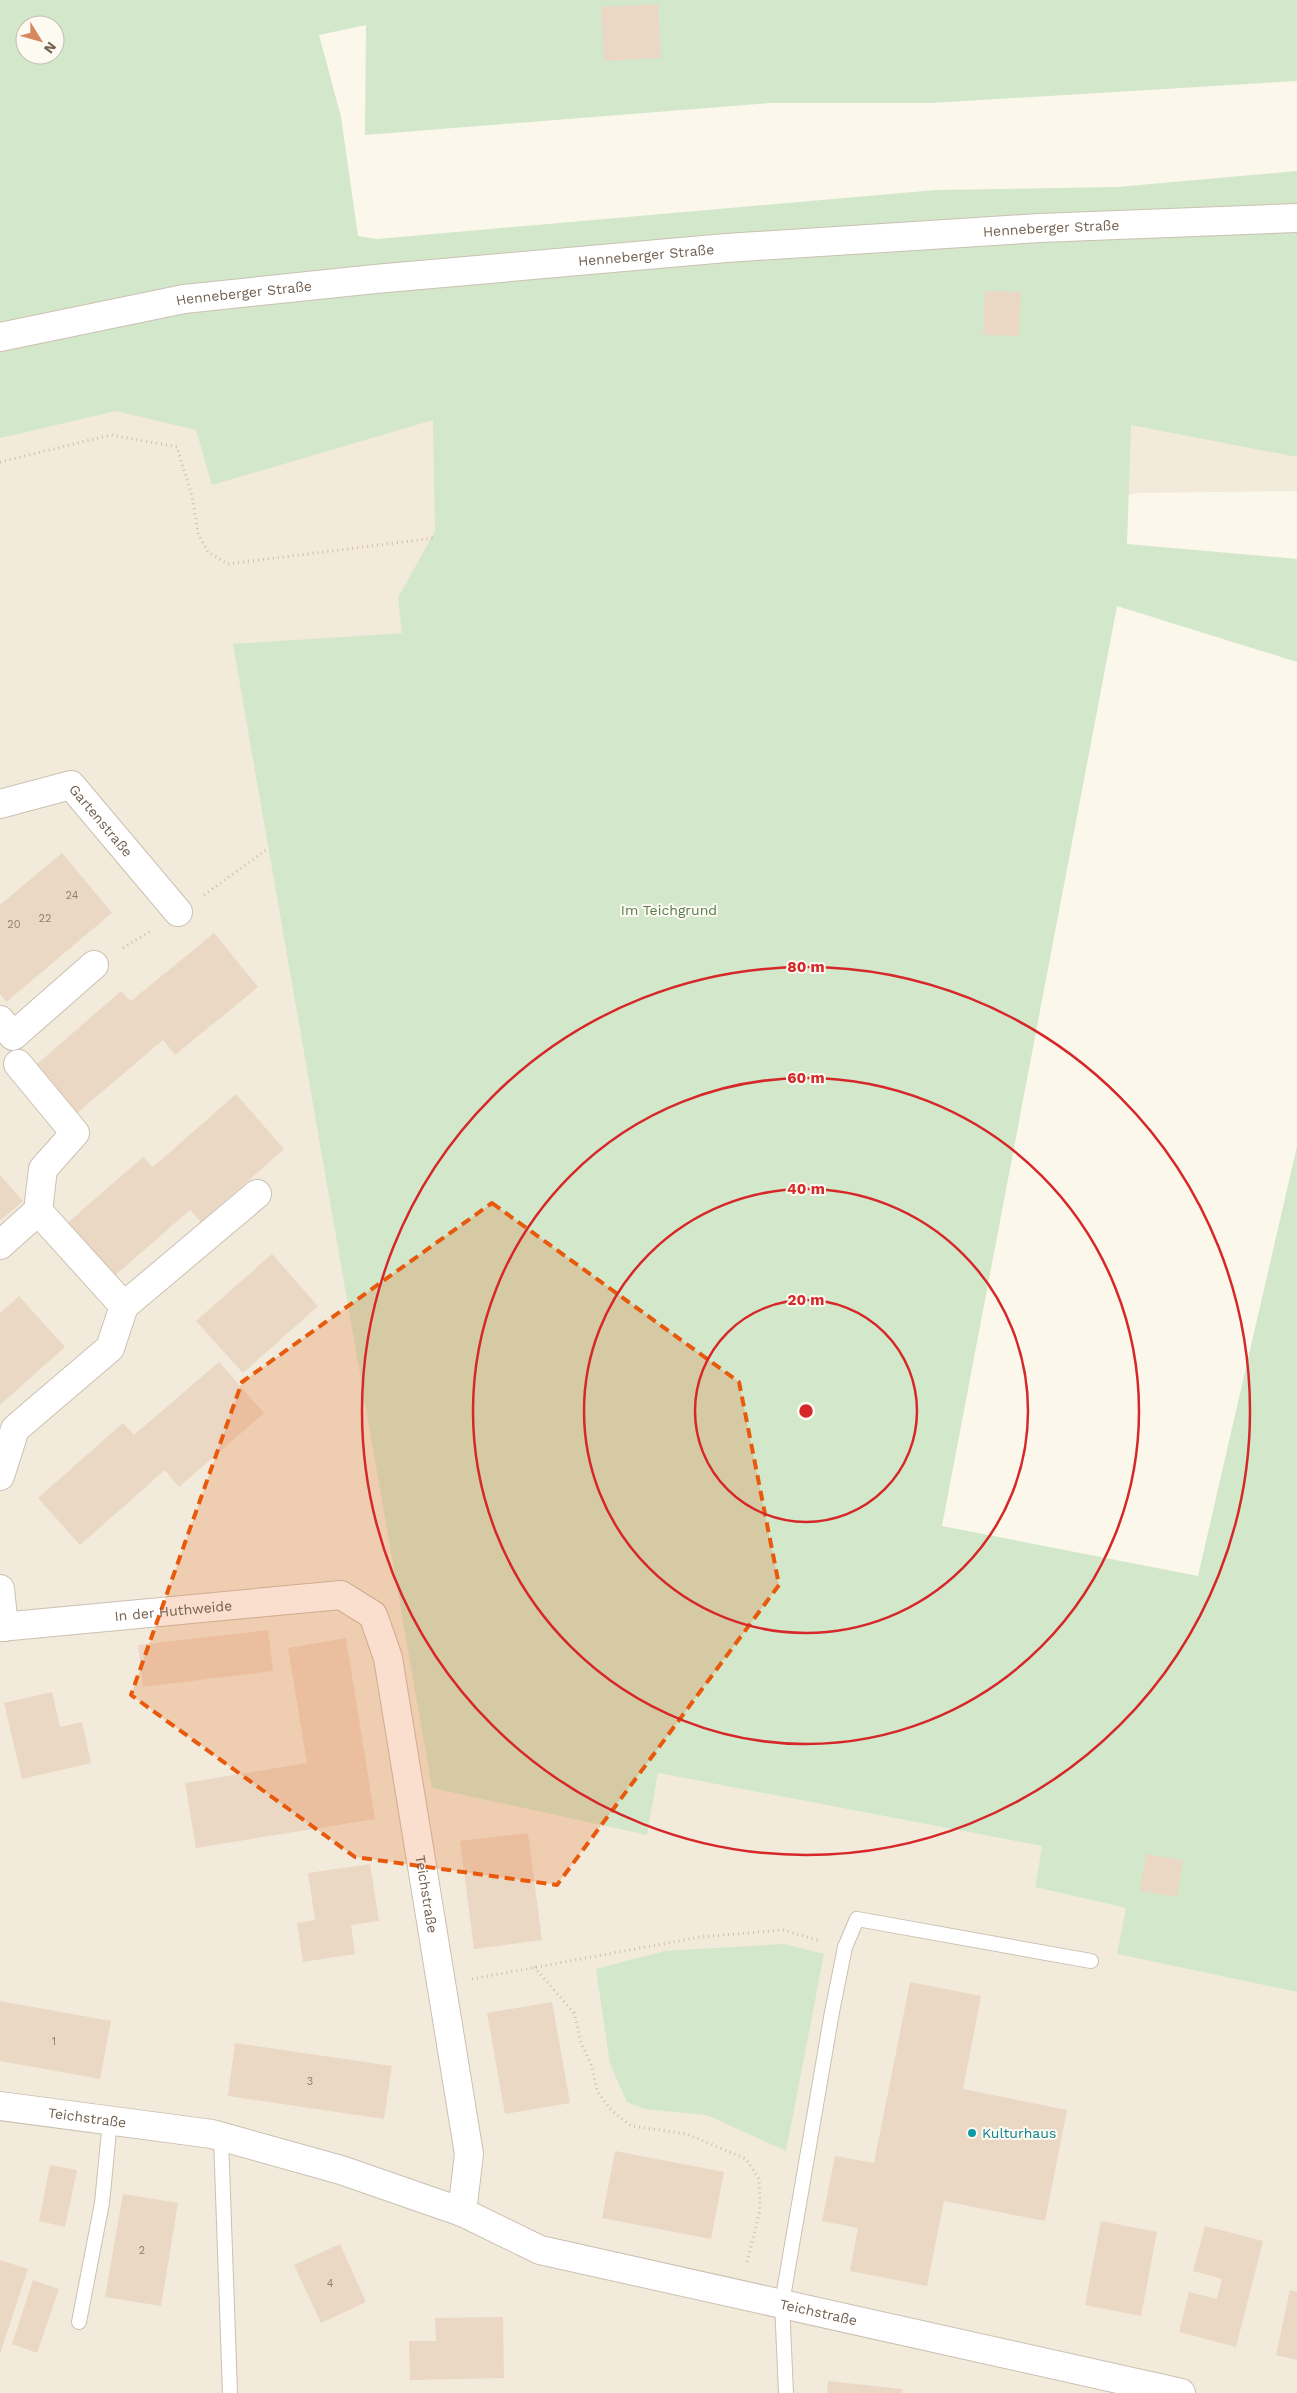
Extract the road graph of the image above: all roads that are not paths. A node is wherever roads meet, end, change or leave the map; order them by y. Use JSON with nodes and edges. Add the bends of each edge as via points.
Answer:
{"nodes":[{"id":1,"x":1297,"y":218,"type":"edge"},
{"id":2,"x":0,"y":338,"type":"edge"},
{"id":3,"x":0,"y":804,"type":"edge"},
{"id":4,"x":178,"y":912,"type":"dead end"},
{"id":5,"x":94,"y":964,"type":"dead end"},
{"id":6,"x":7,"y":1028,"type":"edge"},
{"id":7,"x":9,"y":1072,"type":"edge"},
{"id":8,"x":257,"y":1194,"type":"dead end"},
{"id":9,"x":38,"y":1211,"type":"junction"},
{"id":10,"x":0,"y":1245,"type":"edge"},
{"id":11,"x":124,"y":1306,"type":"junction"},
{"id":12,"x":0,"y":1476,"type":"edge"},
{"id":13,"x":0,"y":1590,"type":"edge"},
{"id":14,"x":341,"y":1595,"type":"joint"},
{"id":15,"x":2,"y":1627,"type":"edge"},
{"id":16,"x":1091,"y":1961,"type":"dead end"},
{"id":17,"x":0,"y":2106,"type":"edge"},
{"id":18,"x":110,"y":2121,"type":"junction"},
{"id":19,"x":221,"y":2137,"type":"junction"},
{"id":20,"x":462,"y":2212,"type":"junction"},
{"id":21,"x":782,"y":2304,"type":"junction"},
{"id":22,"x":79,"y":2322,"type":"dead end"},
{"id":23,"x":230,"y":2393,"type":"edge"},
{"id":24,"x":786,"y":2393,"type":"edge"},
{"id":25,"x":1181,"y":2393,"type":"edge"}],
"edges":[{"from":1,"to":2,"type":"street","name":"Henneberger Straße","via":[[1040,228],[726,248],[375,279],[184,299]]},
{"from":3,"to":4,"type":"street","name":"Gartenstraße","via":[[71,785]]},
{"from":5,"to":6,"type":"street"},
{"from":6,"to":7,"type":"street"},
{"from":7,"to":9,"type":"street","via":[[75,1133],[43,1169]]},
{"from":8,"to":11,"type":"street"},
{"from":9,"to":10,"type":"street"},
{"from":9,"to":11,"type":"street"},
{"from":11,"to":12,"type":"street","via":[[110,1348],[15,1429]]},
{"from":13,"to":15,"type":"street","name":"In der Huthweide"},
{"from":14,"to":15,"type":"street","name":"In der Huthweide"},
{"from":14,"to":20,"type":"street","name":"Teichstraße","via":[[373,1615],[388,1658],[469,2154]]},
{"from":16,"to":21,"type":"lane","via":[[857,1919],[845,1947],[832,2012]]},
{"from":17,"to":18,"type":"street","name":"Teichstraße"},
{"from":18,"to":19,"type":"street","name":"Teichstraße"},
{"from":18,"to":22,"type":"lane","via":[[102,2204]]},
{"from":19,"to":20,"type":"street","name":"Teichstraße","via":[[341,2170]]},
{"from":19,"to":23,"type":"lane"},
{"from":20,"to":21,"type":"street","name":"Teichstraße","via":[[540,2250]]},
{"from":21,"to":24,"type":"lane"},
{"from":21,"to":25,"type":"street","name":"Teichstraße"}]}
